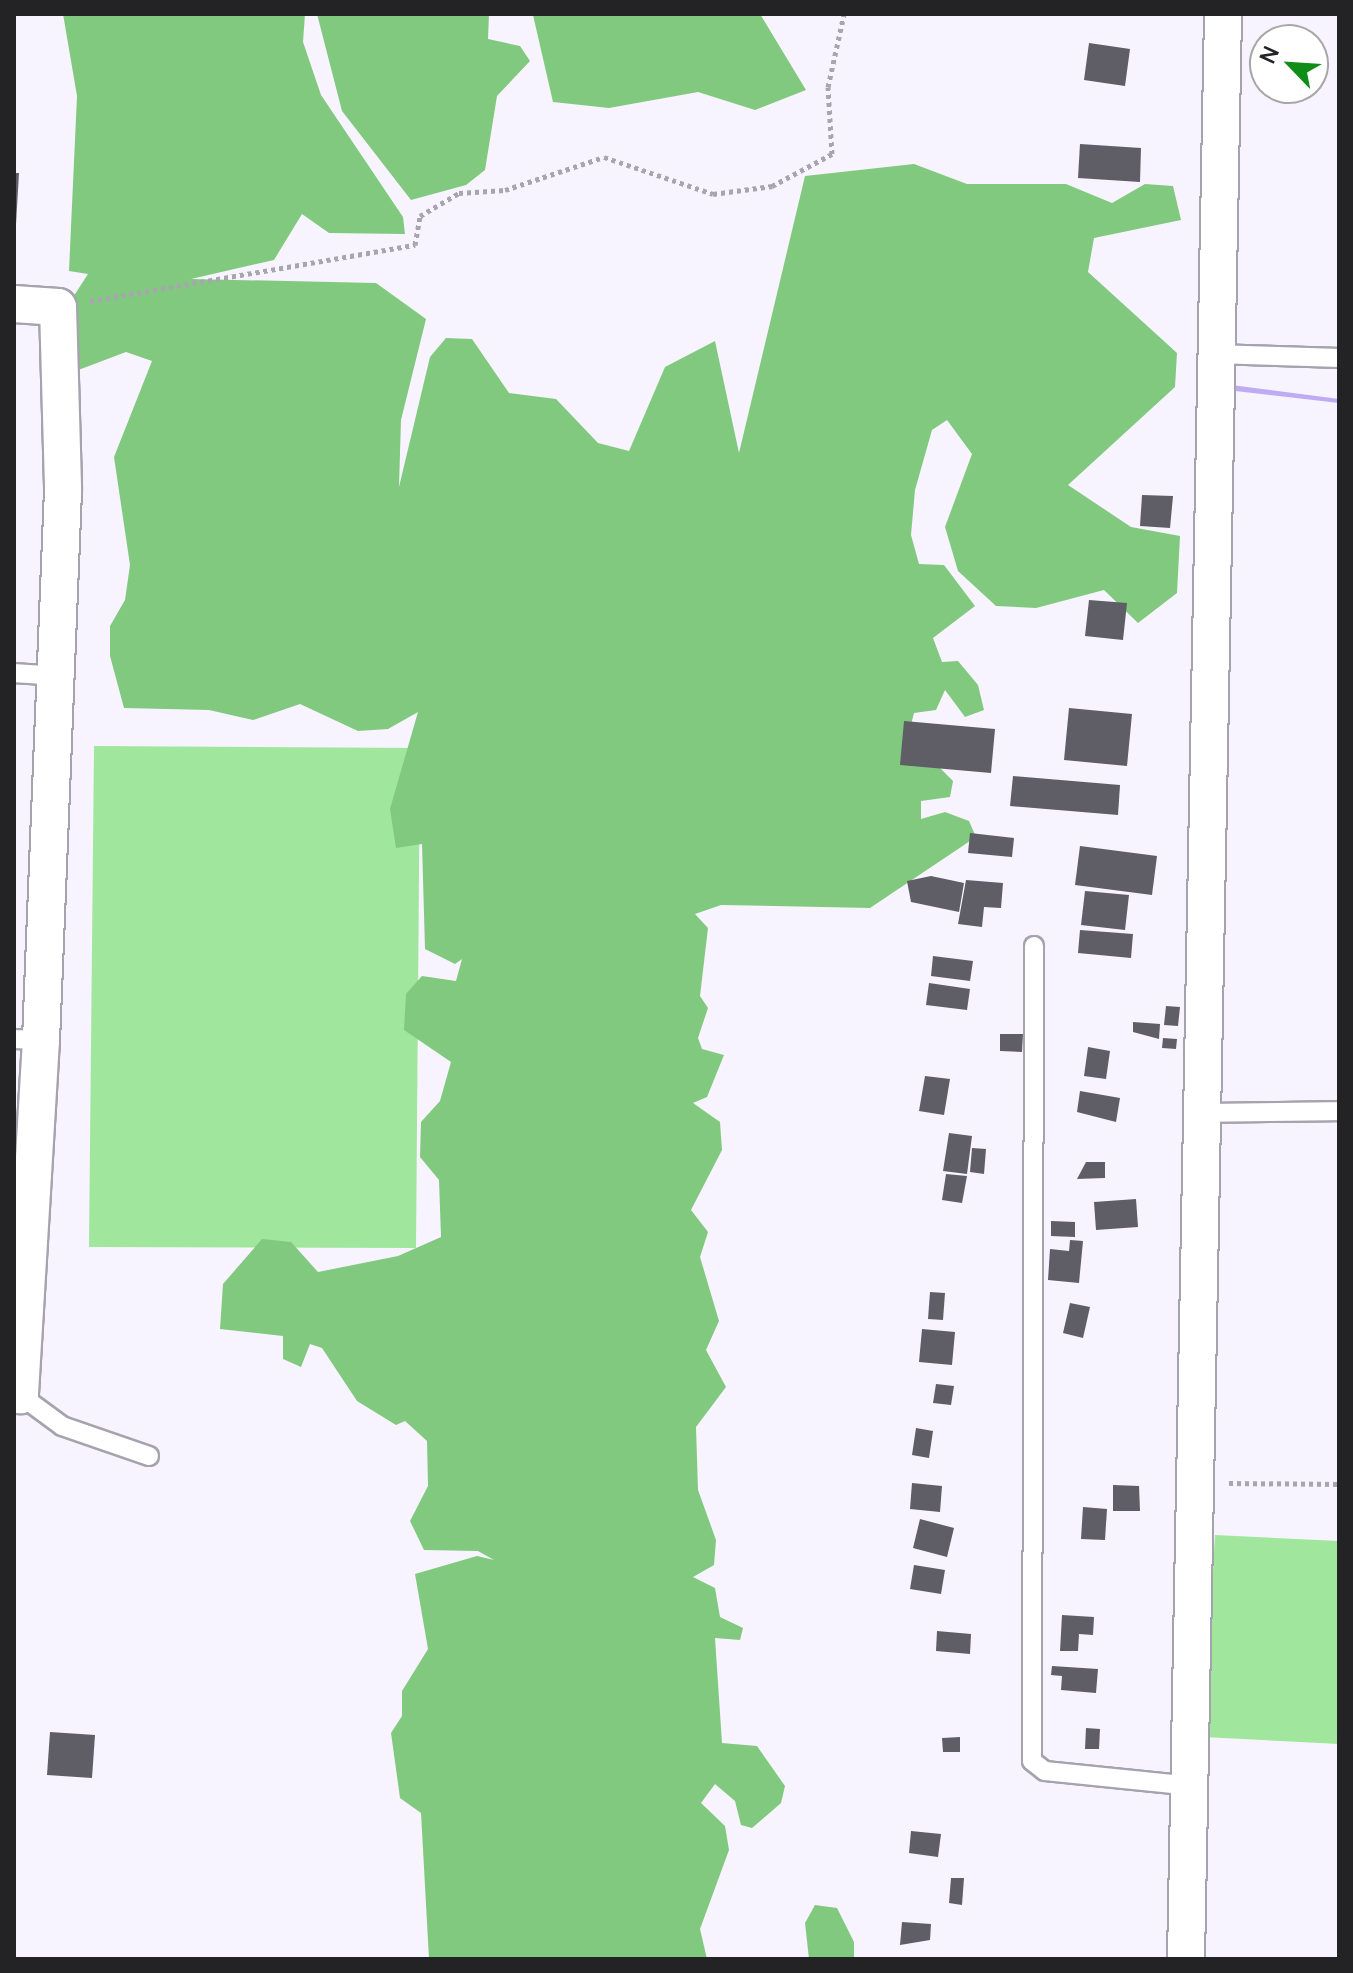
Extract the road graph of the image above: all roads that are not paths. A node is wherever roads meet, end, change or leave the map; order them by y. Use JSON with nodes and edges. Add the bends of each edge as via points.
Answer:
{"nodes":[{"id":1,"x":1223,"y":14,"type":"edge"},
{"id":2,"x":14,"y":304,"type":"edge"},
{"id":3,"x":1215,"y":354,"type":"junction"},
{"id":4,"x":1339,"y":358,"type":"edge"},
{"id":5,"x":14,"y":673,"type":"edge"},
{"id":6,"x":60,"y":676,"type":"junction"},
{"id":7,"x":1034,"y":946,"type":"dead end"},
{"id":8,"x":28,"y":1040,"type":"edge"},
{"id":9,"x":1339,"y":1111,"type":"edge"},
{"id":10,"x":1200,"y":1113,"type":"junction"},
{"id":11,"x":17,"y":1395,"type":"edge"},
{"id":12,"x":149,"y":1456,"type":"dead end"},
{"id":13,"x":1192,"y":1786,"type":"junction"},
{"id":14,"x":1186,"y":1959,"type":"edge"}],
"edges":[{"from":1,"to":3,"type":"street"},
{"from":2,"to":6,"type":"street","via":[[58,307]]},
{"from":3,"to":4,"type":"lane"},
{"from":3,"to":10,"type":"street"},
{"from":5,"to":6,"type":"lane"},
{"from":6,"to":8,"type":"street"},
{"from":7,"to":13,"type":"lane","via":[[1032,1761],[1045,1771]]},
{"from":8,"to":11,"type":"street"},
{"from":9,"to":10,"type":"lane"},
{"from":10,"to":13,"type":"street"},
{"from":11,"to":12,"type":"lane","via":[[62,1426]]},
{"from":13,"to":14,"type":"street"}]}
